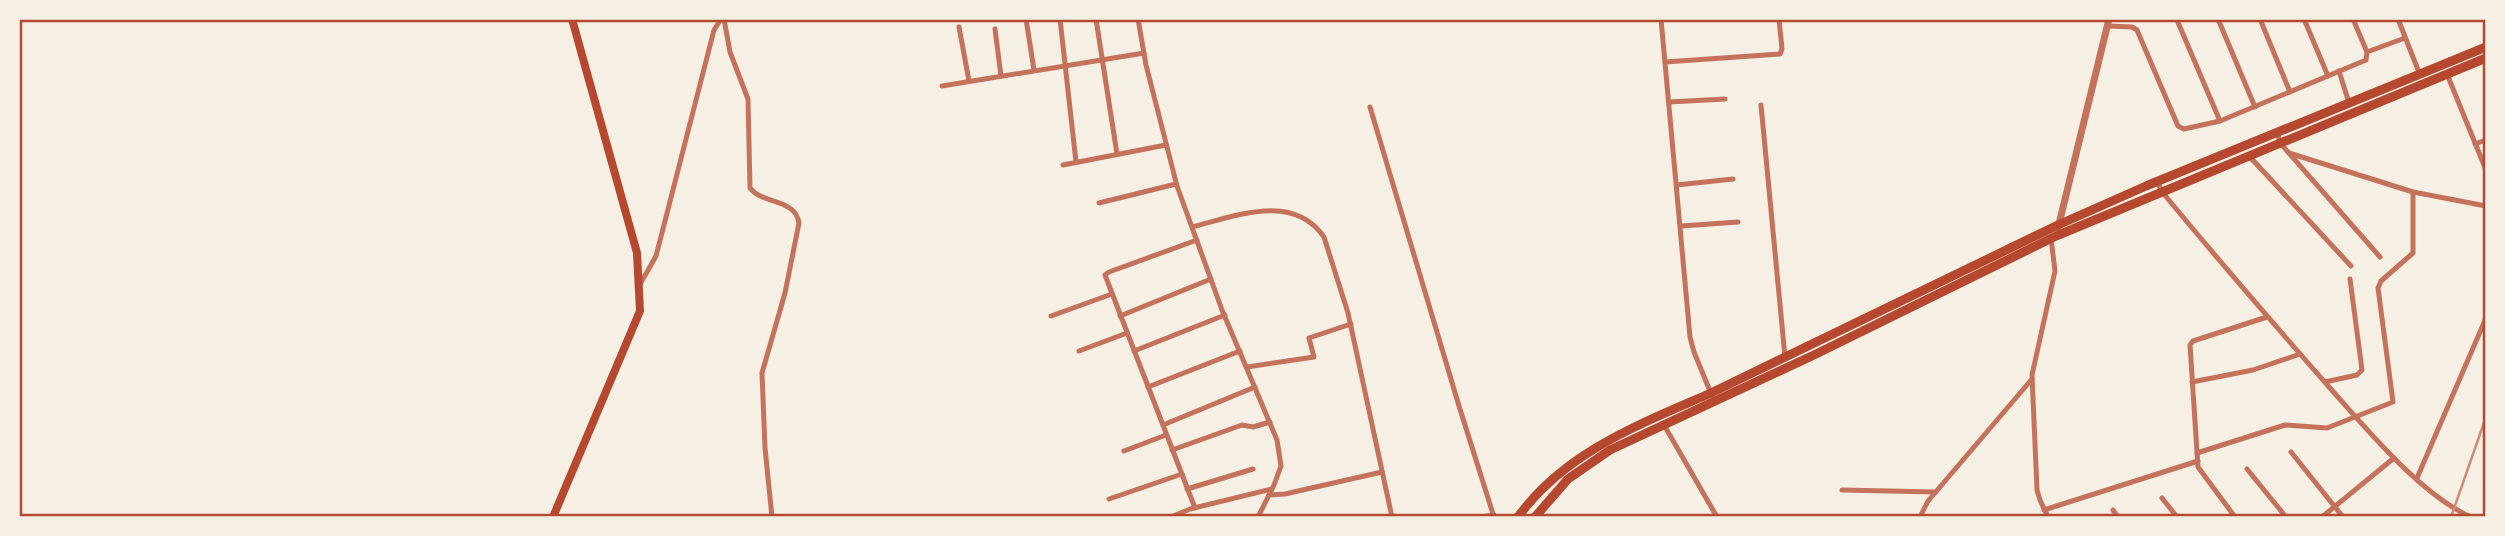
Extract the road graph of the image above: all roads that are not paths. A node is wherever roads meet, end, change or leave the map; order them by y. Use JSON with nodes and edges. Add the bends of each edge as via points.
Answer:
{"nodes":[{"id":1,"x":572,"y":19,"type":"edge"},
{"id":2,"x":722,"y":19,"type":"edge"},
{"id":3,"x":1026,"y":19,"type":"edge"},
{"id":4,"x":1060,"y":19,"type":"edge"},
{"id":5,"x":1096,"y":19,"type":"edge"},
{"id":6,"x":1138,"y":19,"type":"edge"},
{"id":7,"x":1661,"y":19,"type":"edge"},
{"id":8,"x":1779,"y":19,"type":"edge"},
{"id":9,"x":2218,"y":19,"type":"edge"},
{"id":10,"x":2260,"y":19,"type":"edge"},
{"id":11,"x":2304,"y":19,"type":"edge"},
{"id":12,"x":2353,"y":19,"type":"edge"},
{"id":13,"x":2398,"y":19,"type":"edge"},
{"id":14,"x":2177,"y":20,"type":"edge"},
{"id":15,"x":2108,"y":23,"type":"edge"},
{"id":16,"x":959,"y":27,"type":"dead end"},
{"id":17,"x":995,"y":29,"type":"dead end"},
{"id":18,"x":2405,"y":38,"type":"junction"},
{"id":19,"x":2486,"y":47,"type":"edge"},
{"id":20,"x":2367,"y":52,"type":"junction"},
{"id":21,"x":1144,"y":53,"type":"junction"},
{"id":22,"x":2486,"y":58,"type":"edge"},
{"id":23,"x":1102,"y":59,"type":"junction"},
{"id":24,"x":1665,"y":62,"type":"junction"},
{"id":25,"x":1065,"y":65,"type":"junction"},
{"id":26,"x":1034,"y":70,"type":"junction"},
{"id":27,"x":2339,"y":71,"type":"junction"},
{"id":28,"x":2446,"y":74,"type":"junction"},
{"id":29,"x":2420,"y":75,"type":"junction"},
{"id":30,"x":1001,"y":76,"type":"junction"},
{"id":31,"x":2328,"y":76,"type":"junction"},
{"id":32,"x":969,"y":81,"type":"junction"},
{"id":33,"x":942,"y":86,"type":"dead end"},
{"id":34,"x":2290,"y":92,"type":"junction"},
{"id":35,"x":1725,"y":99,"type":"dead end"},
{"id":36,"x":1669,"y":102,"type":"junction"},
{"id":37,"x":2349,"y":103,"type":"junction"},
{"id":38,"x":1761,"y":105,"type":"dead end"},
{"id":39,"x":1370,"y":107,"type":"dead end"},
{"id":40,"x":2255,"y":107,"type":"junction"},
{"id":41,"x":2220,"y":121,"type":"junction"},
{"id":42,"x":2277,"y":133,"type":"junction"},
{"id":43,"x":2486,"y":140,"type":"edge"},
{"id":44,"x":2281,"y":144,"type":"junction"},
{"id":45,"x":2475,"y":144,"type":"junction"},
{"id":46,"x":1166,"y":145,"type":"junction"},
{"id":47,"x":2289,"y":153,"type":"junction"},
{"id":48,"x":1117,"y":154,"type":"junction"},
{"id":49,"x":2250,"y":156,"type":"junction"},
{"id":50,"x":1076,"y":162,"type":"junction"},
{"id":51,"x":1063,"y":165,"type":"dead end"},
{"id":52,"x":2486,"y":170,"type":"edge"},
{"id":53,"x":1733,"y":180,"type":"dead end"},
{"id":54,"x":2157,"y":182,"type":"junction"},
{"id":55,"x":1176,"y":184,"type":"junction"},
{"id":56,"x":1677,"y":185,"type":"junction"},
{"id":57,"x":2413,"y":192,"type":"junction"},
{"id":58,"x":2163,"y":193,"type":"junction"},
{"id":59,"x":1100,"y":203,"type":"dead end"},
{"id":60,"x":2486,"y":206,"type":"edge"},
{"id":61,"x":1738,"y":222,"type":"dead end"},
{"id":62,"x":2058,"y":225,"type":"junction"},
{"id":63,"x":1681,"y":226,"type":"junction"},
{"id":64,"x":1192,"y":227,"type":"junction"},
{"id":65,"x":2053,"y":237,"type":"junction"},
{"id":66,"x":1197,"y":240,"type":"junction"},
{"id":67,"x":2380,"y":257,"type":"dead end"},
{"id":68,"x":2351,"y":267,"type":"dead end"},
{"id":69,"x":1211,"y":279,"type":"junction"},
{"id":70,"x":2350,"y":279,"type":"dead end"},
{"id":71,"x":639,"y":286,"type":"junction"},
{"id":72,"x":1112,"y":294,"type":"junction"},
{"id":73,"x":1913,"y":295,"type":"junction"},
{"id":74,"x":1917,"y":305,"type":"junction"},
{"id":75,"x":1224,"y":315,"type":"junction"},
{"id":76,"x":1051,"y":316,"type":"dead end"},
{"id":77,"x":1120,"y":316,"type":"junction"},
{"id":78,"x":2267,"y":317,"type":"junction"},
{"id":79,"x":2486,"y":318,"type":"edge"},
{"id":80,"x":1351,"y":324,"type":"junction"},
{"id":81,"x":1127,"y":333,"type":"junction"},
{"id":82,"x":1079,"y":351,"type":"dead end"},
{"id":83,"x":1134,"y":351,"type":"junction"},
{"id":84,"x":1240,"y":351,"type":"junction"},
{"id":85,"x":2300,"y":354,"type":"junction"},
{"id":86,"x":1785,"y":357,"type":"junction"},
{"id":87,"x":1247,"y":367,"type":"junction"},
{"id":88,"x":2032,"y":379,"type":"junction"},
{"id":89,"x":2192,"y":382,"type":"junction"},
{"id":90,"x":2325,"y":382,"type":"junction"},
{"id":91,"x":1148,"y":387,"type":"junction"},
{"id":92,"x":1255,"y":387,"type":"junction"},
{"id":93,"x":1713,"y":398,"type":"junction"},
{"id":94,"x":2356,"y":416,"type":"junction"},
{"id":95,"x":1658,"y":417,"type":"junction"},
{"id":96,"x":1270,"y":422,"type":"junction"},
{"id":97,"x":1163,"y":425,"type":"junction"},
{"id":98,"x":1664,"y":426,"type":"junction"},
{"id":99,"x":1166,"y":435,"type":"junction"},
{"id":100,"x":1172,"y":450,"type":"junction"},
{"id":101,"x":1124,"y":451,"type":"dead end"},
{"id":102,"x":2291,"y":452,"type":"dead end"},
{"id":103,"x":2197,"y":453,"type":"junction"},
{"id":104,"x":2395,"y":458,"type":"junction"},
{"id":105,"x":2197,"y":461,"type":"junction"},
{"id":106,"x":1253,"y":469,"type":"dead end"},
{"id":107,"x":2247,"y":469,"type":"dead end"},
{"id":108,"x":1382,"y":472,"type":"junction"},
{"id":109,"x":1182,"y":474,"type":"junction"},
{"id":110,"x":2417,"y":478,"type":"junction"},
{"id":111,"x":1187,"y":489,"type":"junction"},
{"id":112,"x":1842,"y":490,"type":"dead end"},
{"id":113,"x":1271,"y":492,"type":"junction"},
{"id":114,"x":1936,"y":492,"type":"junction"},
{"id":115,"x":2162,"y":498,"type":"dead end"},
{"id":116,"x":1109,"y":499,"type":"dead end"},
{"id":117,"x":2334,"y":507,"type":"junction"},
{"id":118,"x":1195,"y":508,"type":"junction"},
{"id":119,"x":2044,"y":510,"type":"junction"},
{"id":120,"x":2113,"y":510,"type":"dead end"},
{"id":121,"x":1494,"y":516,"type":"edge"},
{"id":122,"x":553,"y":517,"type":"edge"},
{"id":123,"x":772,"y":517,"type":"edge"},
{"id":124,"x":1171,"y":517,"type":"edge"},
{"id":125,"x":1258,"y":517,"type":"edge"},
{"id":126,"x":1392,"y":517,"type":"edge"},
{"id":127,"x":1482,"y":517,"type":"edge"},
{"id":128,"x":1518,"y":517,"type":"edge"},
{"id":129,"x":1535,"y":517,"type":"edge"},
{"id":130,"x":1717,"y":517,"type":"edge"},
{"id":131,"x":1920,"y":517,"type":"edge"},
{"id":132,"x":2048,"y":517,"type":"edge"},
{"id":133,"x":2118,"y":517,"type":"edge"},
{"id":134,"x":2177,"y":517,"type":"edge"},
{"id":135,"x":2235,"y":517,"type":"edge"},
{"id":136,"x":2286,"y":517,"type":"edge"},
{"id":137,"x":2322,"y":517,"type":"edge"},
{"id":138,"x":2343,"y":517,"type":"edge"},
{"id":139,"x":2471,"y":517,"type":"edge"}],
"edges":[{"from":1,"to":71,"type":"main road","via":[[637,253]]},
{"from":2,"to":71,"type":"street","via":[[714,30],[656,256]]},
{"from":2,"to":123,"type":"street","via":[[748,99],[750,188],[756,195],[790,208],[799,223],[762,373]]},
{"from":3,"to":26,"type":"street"},
{"from":4,"to":25,"type":"street"},
{"from":5,"to":23,"type":"street"},
{"from":6,"to":21,"type":"street"},
{"from":7,"to":24,"type":"street"},
{"from":8,"to":24,"type":"street","via":[[1780,54]]},
{"from":9,"to":40,"type":"street"},
{"from":10,"to":34,"type":"street"},
{"from":11,"to":31,"type":"street"},
{"from":12,"to":20,"type":"street"},
{"from":13,"to":18,"type":"street"},
{"from":14,"to":41,"type":"street"},
{"from":15,"to":41,"type":"street","via":[[2137,30],[2180,128]]},
{"from":15,"to":62,"type":"street"},
{"from":16,"to":32,"type":"street"},
{"from":17,"to":30,"type":"street"},
{"from":18,"to":20,"type":"street"},
{"from":18,"to":29,"type":"street"},
{"from":19,"to":29,"type":"main road"},
{"from":20,"to":27,"type":"street","via":[[2365,60]]},
{"from":21,"to":23,"type":"street"},
{"from":21,"to":46,"type":"street"},
{"from":22,"to":28,"type":"main road"},
{"from":23,"to":25,"type":"street"},
{"from":23,"to":48,"type":"street"},
{"from":24,"to":36,"type":"street"},
{"from":25,"to":26,"type":"street"},
{"from":25,"to":50,"type":"street"},
{"from":26,"to":30,"type":"street"},
{"from":27,"to":31,"type":"street"},
{"from":27,"to":37,"type":"street"},
{"from":28,"to":44,"type":"main road"},
{"from":28,"to":45,"type":"street"},
{"from":29,"to":37,"type":"main road"},
{"from":30,"to":32,"type":"street"},
{"from":31,"to":34,"type":"street"},
{"from":32,"to":33,"type":"street"},
{"from":34,"to":40,"type":"street"},
{"from":35,"to":36,"type":"street"},
{"from":36,"to":56,"type":"street"},
{"from":37,"to":42,"type":"main road"},
{"from":38,"to":86,"type":"street"},
{"from":39,"to":121,"type":"street"},
{"from":40,"to":41,"type":"street"},
{"from":42,"to":44,"type":"street"},
{"from":42,"to":54,"type":"main road"},
{"from":43,"to":45,"type":"street"},
{"from":44,"to":47,"type":"street"},
{"from":44,"to":49,"type":"main road"},
{"from":45,"to":52,"type":"street"},
{"from":46,"to":48,"type":"street"},
{"from":46,"to":55,"type":"street"},
{"from":47,"to":57,"type":"street"},
{"from":47,"to":67,"type":"street"},
{"from":48,"to":50,"type":"street"},
{"from":49,"to":58,"type":"main road"},
{"from":49,"to":68,"type":"street"},
{"from":50,"to":51,"type":"street"},
{"from":53,"to":56,"type":"street"},
{"from":54,"to":58,"type":"street"},
{"from":54,"to":62,"type":"main road"},
{"from":55,"to":59,"type":"street"},
{"from":55,"to":64,"type":"street"},
{"from":56,"to":63,"type":"street"},
{"from":57,"to":60,"type":"street"},
{"from":57,"to":94,"type":"street","via":[[2413,253],[2378,288],[2394,401]]},
{"from":58,"to":65,"type":"main road"},
{"from":58,"to":78,"type":"street"},
{"from":61,"to":63,"type":"street"},
{"from":62,"to":65,"type":"street"},
{"from":62,"to":73,"type":"main road"},
{"from":63,"to":93,"type":"street","via":[[1692,344]]},
{"from":64,"to":66,"type":"street"},
{"from":64,"to":80,"type":"street","via":[[1275,210],[1309,219],[1324,237]]},
{"from":65,"to":74,"type":"main road"},
{"from":65,"to":88,"type":"street","via":[[2055,271]]},
{"from":66,"to":69,"type":"street"},
{"from":66,"to":72,"type":"street","via":[[1107,273]]},
{"from":69,"to":75,"type":"street"},
{"from":69,"to":77,"type":"street"},
{"from":70,"to":90,"type":"street","via":[[2362,370]]},
{"from":71,"to":122,"type":"main road","via":[[640,311]]},
{"from":72,"to":76,"type":"street"},
{"from":72,"to":77,"type":"street"},
{"from":73,"to":74,"type":"main road"},
{"from":73,"to":86,"type":"main road"},
{"from":74,"to":93,"type":"main road"},
{"from":75,"to":83,"type":"street"},
{"from":75,"to":84,"type":"street"},
{"from":77,"to":81,"type":"street"},
{"from":78,"to":85,"type":"street"},
{"from":78,"to":89,"type":"street","via":[[2190,342]]},
{"from":79,"to":110,"type":"street"},
{"from":80,"to":87,"type":"street","via":[[1310,338],[1314,357]]},
{"from":80,"to":108,"type":"street"},
{"from":81,"to":82,"type":"street"},
{"from":81,"to":83,"type":"street"},
{"from":83,"to":91,"type":"street"},
{"from":84,"to":87,"type":"street"},
{"from":84,"to":91,"type":"street"},
{"from":85,"to":89,"type":"street","via":[[2253,370]]},
{"from":85,"to":90,"type":"street"},
{"from":86,"to":93,"type":"main road"},
{"from":87,"to":92,"type":"street"},
{"from":88,"to":114,"type":"street"},
{"from":88,"to":119,"type":"street","via":[[2037,490]]},
{"from":89,"to":103,"type":"street"},
{"from":90,"to":94,"type":"street"},
{"from":91,"to":97,"type":"street"},
{"from":92,"to":96,"type":"street"},
{"from":92,"to":97,"type":"street"},
{"from":93,"to":95,"type":"main road"},
{"from":93,"to":98,"type":"main road"},
{"from":94,"to":103,"type":"street","via":[[2326,428],[2285,425]]},
{"from":94,"to":104,"type":"street"},
{"from":95,"to":98,"type":"street"},
{"from":95,"to":128,"type":"main road","via":[[1569,464]]},
{"from":96,"to":100,"type":"street","via":[[1253,427],[1244,424]]},
{"from":96,"to":113,"type":"street","via":[[1281,463]]},
{"from":97,"to":99,"type":"street"},
{"from":98,"to":129,"type":"main road","via":[[1610,450],[1568,478]]},
{"from":98,"to":130,"type":"street"},
{"from":99,"to":100,"type":"street"},
{"from":99,"to":101,"type":"street"},
{"from":100,"to":109,"type":"street"},
{"from":102,"to":117,"type":"street"},
{"from":103,"to":105,"type":"street"},
{"from":104,"to":110,"type":"street"},
{"from":104,"to":117,"type":"street"},
{"from":105,"to":119,"type":"street"},
{"from":105,"to":135,"type":"street"},
{"from":106,"to":111,"type":"street"},
{"from":107,"to":136,"type":"street"},
{"from":108,"to":113,"type":"street","via":[[1282,494]]},
{"from":108,"to":126,"type":"street"},
{"from":109,"to":111,"type":"street"},
{"from":109,"to":116,"type":"street"},
{"from":110,"to":139,"type":"street"},
{"from":111,"to":118,"type":"street"},
{"from":112,"to":114,"type":"street"},
{"from":113,"to":118,"type":"street"},
{"from":113,"to":125,"type":"street"},
{"from":114,"to":131,"type":"street"},
{"from":115,"to":134,"type":"street"},
{"from":117,"to":137,"type":"street"},
{"from":117,"to":138,"type":"street"},
{"from":118,"to":124,"type":"street"},
{"from":119,"to":132,"type":"street"},
{"from":120,"to":133,"type":"street"},
{"from":121,"to":127,"type":"street"}]}
